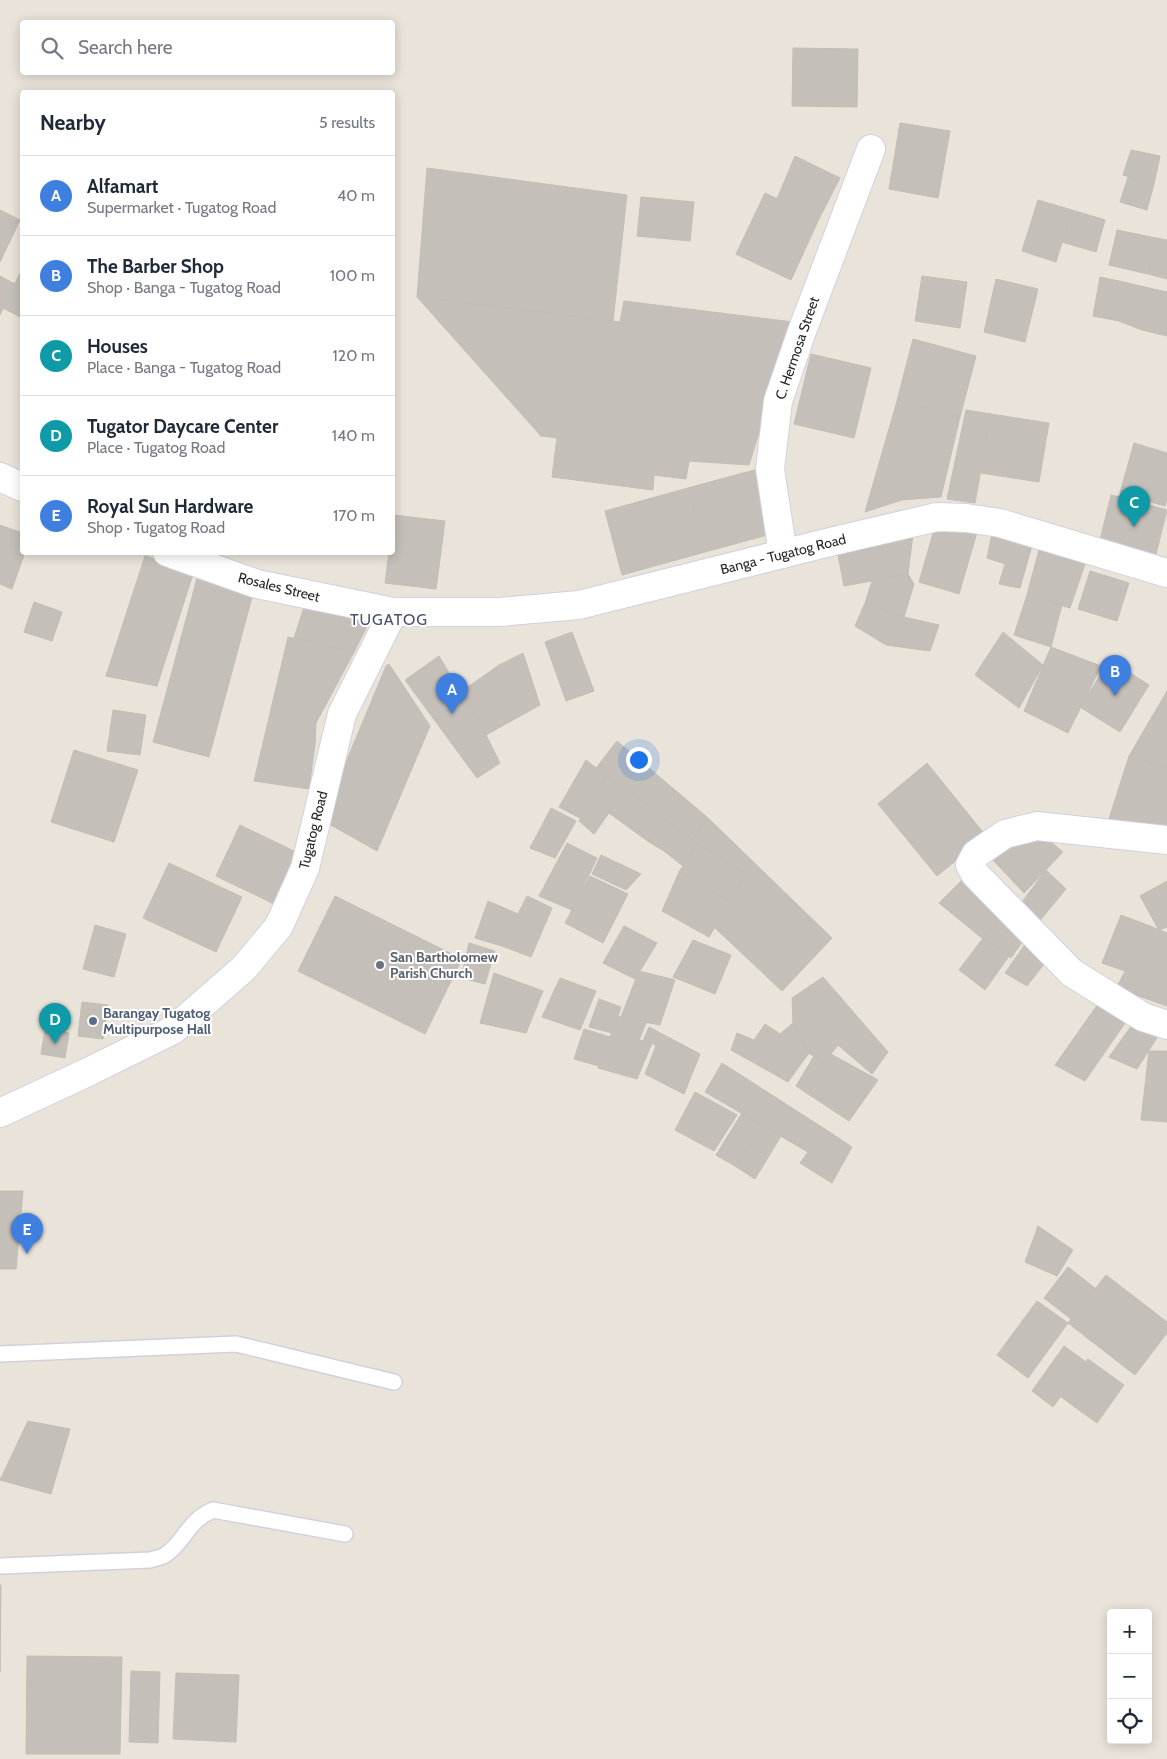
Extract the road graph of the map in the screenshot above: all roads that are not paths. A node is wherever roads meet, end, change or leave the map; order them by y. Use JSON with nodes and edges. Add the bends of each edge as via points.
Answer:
{"nodes":[{"id":1,"x":871,"y":149,"type":"dead end"},
{"id":2,"x":0,"y":477,"type":"edge"},
{"id":3,"x":20,"y":486,"type":"edge"},
{"id":4,"x":783,"y":554,"type":"junction"},
{"id":5,"x":175,"y":555,"type":"edge"},
{"id":6,"x":1167,"y":573,"type":"edge"},
{"id":7,"x":393,"y":612,"type":"junction"},
{"id":8,"x":1167,"y":840,"type":"edge"},
{"id":9,"x":1167,"y":1025,"type":"edge"},
{"id":10,"x":0,"y":1112,"type":"edge"},
{"id":11,"x":0,"y":1354,"type":"edge"},
{"id":12,"x":394,"y":1382,"type":"dead end"},
{"id":13,"x":344,"y":1534,"type":"dead end"},
{"id":14,"x":0,"y":1566,"type":"edge"}],
"edges":[{"from":1,"to":4,"type":"street","name":"C. Hermosa Street","via":[[778,401],[770,469]]},
{"from":2,"to":3,"type":"street"},
{"from":4,"to":6,"type":"street","name":"Banga - Tugatog Road","via":[[938,517],[966,518],[1000,524]]},
{"from":4,"to":7,"type":"street","name":"Banga - Tugatog Road","via":[[579,604],[500,612]]},
{"from":5,"to":7,"type":"street","name":"Rosales Street","via":[[257,584]]},
{"from":7,"to":10,"type":"street","name":"Tugatog Road","via":[[342,714],[305,868],[278,926],[244,968],[173,1030]]},
{"from":8,"to":9,"type":"street","via":[[1037,826],[1005,834],[976,854],[970,865],[975,874],[1072,973],[1143,1017]]},
{"from":11,"to":12,"type":"lane","via":[[236,1344]]},
{"from":13,"to":14,"type":"lane","via":[[213,1510],[194,1522],[164,1556],[150,1560]]}]}
